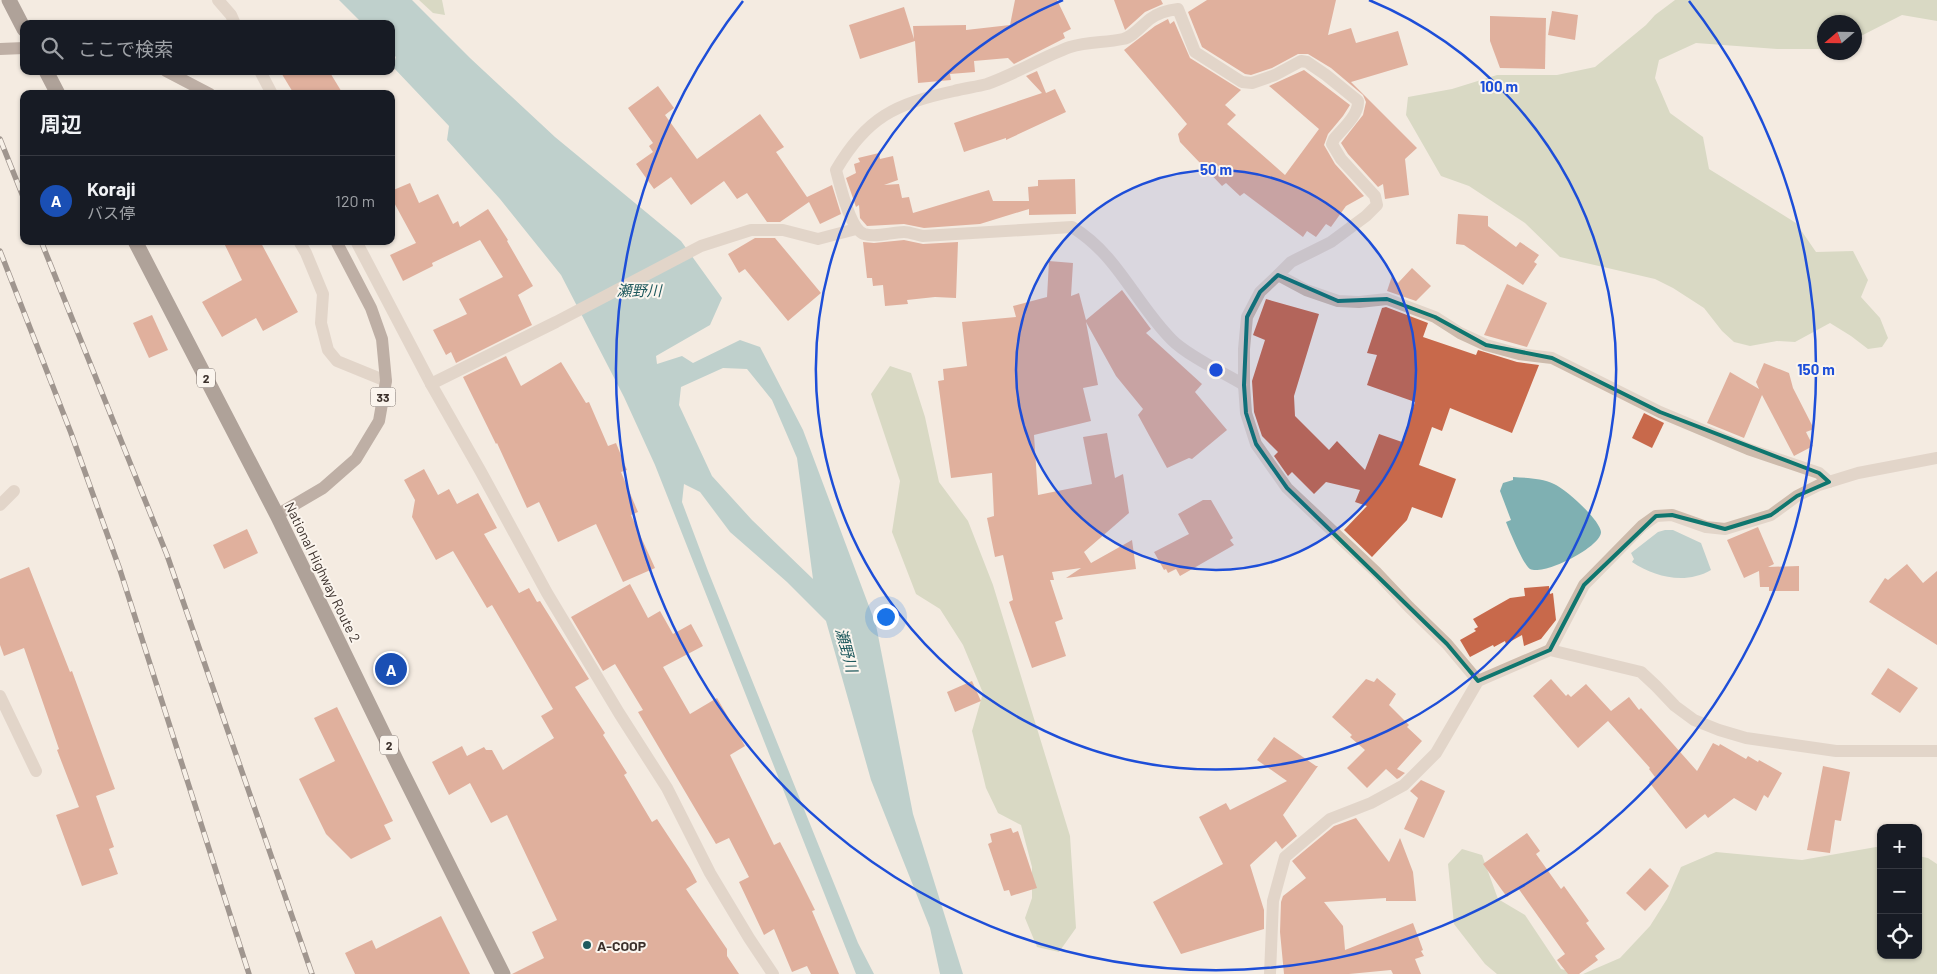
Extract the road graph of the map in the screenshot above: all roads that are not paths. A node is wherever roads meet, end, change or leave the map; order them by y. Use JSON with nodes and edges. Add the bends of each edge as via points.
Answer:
{"nodes":[{"id":1,"x":9,"y":0,"type":"edge"},
{"id":2,"x":218,"y":0,"type":"edge"},
{"id":3,"x":233,"y":20,"type":"edge"},
{"id":4,"x":20,"y":21,"type":"edge"},
{"id":5,"x":20,"y":48,"type":"edge"},
{"id":6,"x":0,"y":49,"type":"edge"},
{"id":7,"x":48,"y":75,"type":"edge"},
{"id":8,"x":174,"y":75,"type":"edge"},
{"id":9,"x":261,"y":75,"type":"edge"},
{"id":10,"x":56,"y":90,"type":"edge"},
{"id":11,"x":202,"y":90,"type":"edge"},
{"id":12,"x":266,"y":90,"type":"edge"},
{"id":13,"x":856,"y":228,"type":"junction"},
{"id":14,"x":136,"y":245,"type":"edge"},
{"id":15,"x":301,"y":245,"type":"edge"},
{"id":16,"x":338,"y":245,"type":"edge"},
{"id":17,"x":358,"y":245,"type":"edge"},
{"id":18,"x":1278,"y":275,"type":"junction"},
{"id":19,"x":386,"y":381,"type":"junction"},
{"id":20,"x":431,"y":384,"type":"junction"},
{"id":21,"x":1244,"y":385,"type":"junction"},
{"id":22,"x":1937,"y":458,"type":"edge"},
{"id":23,"x":1829,"y":482,"type":"junction"},
{"id":24,"x":14,"y":491,"type":"dead end"},
{"id":25,"x":0,"y":505,"type":"edge"},
{"id":26,"x":277,"y":515,"type":"junction"},
{"id":27,"x":1550,"y":650,"type":"junction"},
{"id":28,"x":1478,"y":681,"type":"junction"},
{"id":29,"x":0,"y":696,"type":"edge"},
{"id":30,"x":1937,"y":751,"type":"edge"},
{"id":31,"x":36,"y":771,"type":"dead end"},
{"id":32,"x":503,"y":974,"type":"edge"},
{"id":33,"x":773,"y":974,"type":"edge"},
{"id":34,"x":1270,"y":974,"type":"edge"}],
"edges":[{"from":1,"to":4,"type":"highway"},
{"from":2,"to":3,"type":"street"},
{"from":5,"to":6,"type":"main road"},
{"from":7,"to":10,"type":"highway"},
{"from":8,"to":11,"type":"main road"},
{"from":9,"to":12,"type":"street"},
{"from":13,"to":18,"type":"street","via":[[836,170],[862,134],[885,115],[920,99],[985,85],[1071,46],[1123,39],[1152,18],[1178,9],[1195,52],[1242,82],[1252,83],[1275,75],[1301,61],[1326,75],[1358,101],[1355,113],[1332,144],[1341,159],[1375,196],[1377,205],[1331,242],[1291,262]]},
{"from":13,"to":20,"type":"street","via":[[818,240],[767,228],[750,230],[701,246]]},
{"from":13,"to":21,"type":"street","via":[[865,234],[903,232],[923,236],[1072,227],[1105,253],[1173,341]]},
{"from":14,"to":26,"type":"highway","name":"National Highway Route 2","number":"2"},
{"from":15,"to":19,"type":"street","via":[[323,294],[321,323],[328,350],[337,361]]},
{"from":16,"to":19,"type":"main road","number":"33","via":[[371,308],[382,339]]},
{"from":17,"to":20,"type":"street"},
{"from":18,"to":21,"type":"street","via":[[1260,292],[1247,317]]},
{"from":18,"to":23,"type":"street","via":[[1306,290],[1338,301],[1387,299],[1435,317],[1486,345],[1552,358],[1660,412],[1748,449],[1819,473]]},
{"from":19,"to":26,"type":"main road","number":"33","via":[[379,421],[356,459],[324,488]]},
{"from":20,"to":33,"type":"street","via":[[547,593],[667,788],[710,873]]},
{"from":21,"to":28,"type":"street","via":[[1246,413],[1256,444],[1287,488],[1376,572],[1447,644]]},
{"from":22,"to":23,"type":"street"},
{"from":23,"to":27,"type":"street","via":[[1797,496],[1771,515],[1726,530],[1672,515],[1656,516],[1584,585]]},
{"from":24,"to":25,"type":"street"},
{"from":26,"to":32,"type":"highway","name":"National Highway Route 2","number":"2"},
{"from":27,"to":28,"type":"street"},
{"from":27,"to":30,"type":"street","via":[[1641,672],[1694,720],[1746,738],[1836,751]]},
{"from":28,"to":34,"type":"street","via":[[1436,753],[1404,785],[1371,803],[1330,819],[1285,857],[1273,901]]},
{"from":29,"to":31,"type":"street"}]}
